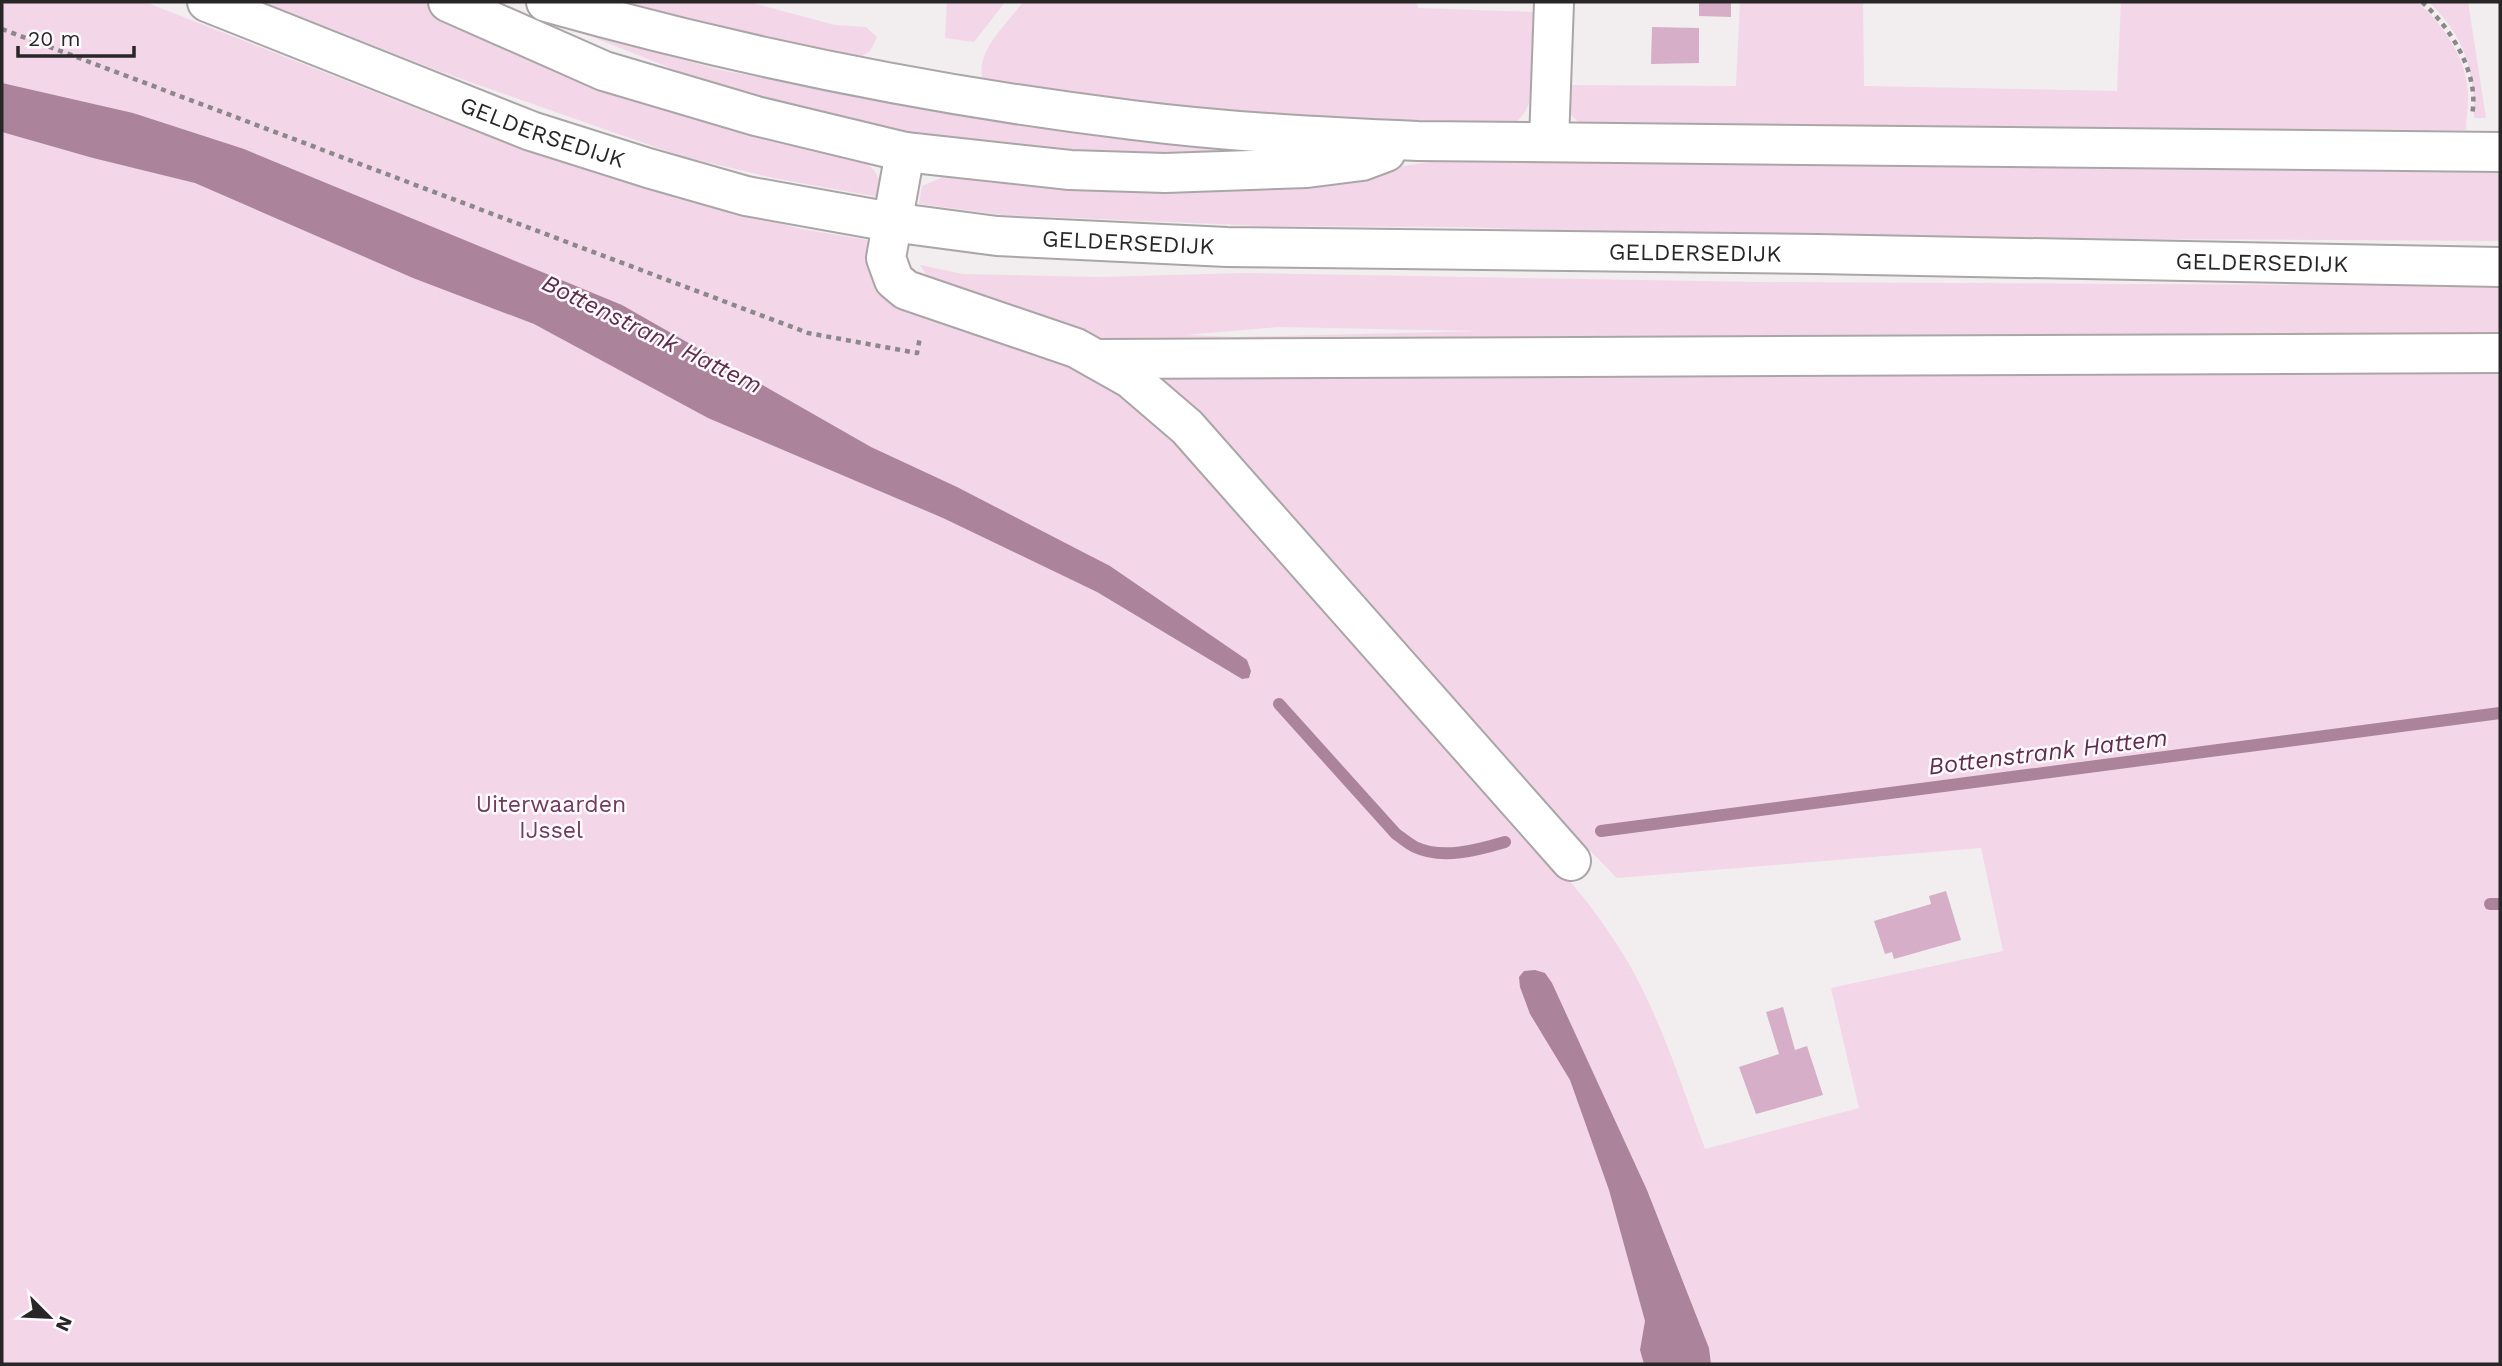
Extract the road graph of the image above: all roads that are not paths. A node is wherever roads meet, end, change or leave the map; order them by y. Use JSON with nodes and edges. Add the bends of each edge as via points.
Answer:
{"nodes":[{"id":1,"x":207,"y":2,"type":"edge"},
{"id":2,"x":448,"y":2,"type":"edge"},
{"id":3,"x":546,"y":2,"type":"edge"},
{"id":4,"x":1554,"y":2,"type":"edge"},
{"id":5,"x":1418,"y":141,"type":"junction"},
{"id":6,"x":1549,"y":142,"type":"junction"},
{"id":7,"x":905,"y":152,"type":"junction"},
{"id":8,"x":2500,"y":152,"type":"edge"},
{"id":9,"x":891,"y":222,"type":"junction"},
{"id":10,"x":2500,"y":267,"type":"edge"},
{"id":11,"x":2500,"y":353,"type":"edge"},
{"id":12,"x":1096,"y":359,"type":"junction"},
{"id":13,"x":1571,"y":861,"type":"dead end"}],
"edges":[{"from":1,"to":9,"type":"street","name":"GELDERSEDIJK","via":[[544,135],[746,196]]},
{"from":2,"to":7,"type":"street","via":[[604,71],[756,116]]},
{"from":3,"to":5,"type":"street","via":[[771,59],[960,95],[1133,121]]},
{"from":4,"to":6,"type":"street"},
{"from":5,"to":6,"type":"street"},
{"from":5,"to":7,"type":"street","via":[[1362,161],[1335,165],[1165,173],[1070,170]]},
{"from":6,"to":8,"type":"street"},
{"from":7,"to":9,"type":"street"},
{"from":9,"to":10,"type":"street","name":"GELDERSEDIJK","via":[[997,236],[1227,247]]},
{"from":9,"to":12,"type":"street","via":[[886,258],[894,279],[906,290],[1076,348]]},
{"from":11,"to":12,"type":"street"},
{"from":12,"to":13,"type":"street","via":[[1131,379],[1187,427]]}]}
